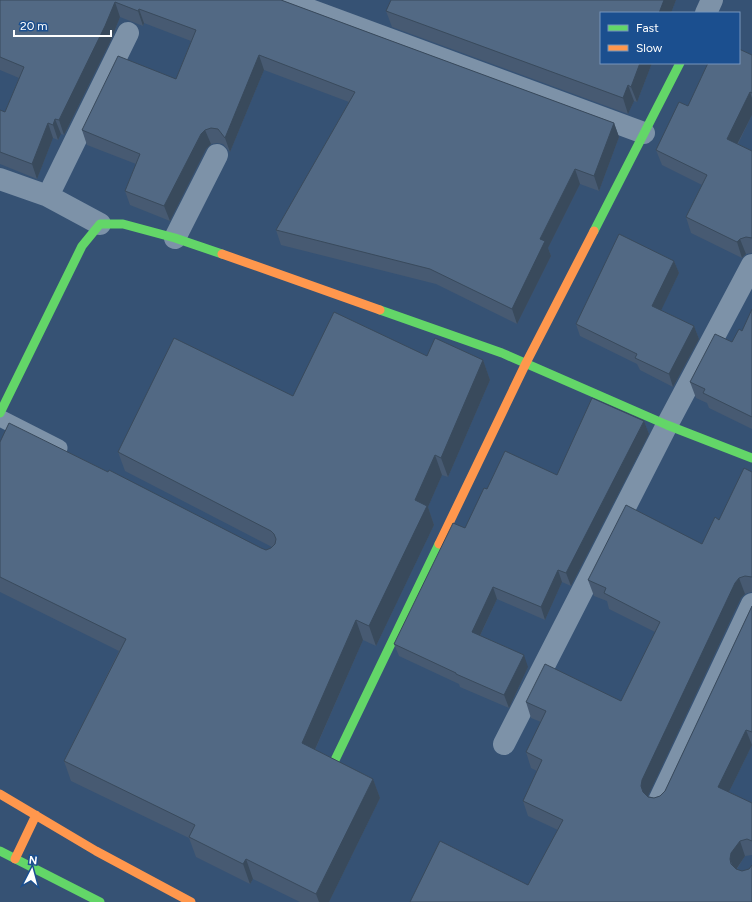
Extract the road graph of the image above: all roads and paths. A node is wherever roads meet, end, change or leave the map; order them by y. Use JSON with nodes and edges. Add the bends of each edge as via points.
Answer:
{"nodes":[{"id":1,"x":282,"y":0,"type":"edge"},
{"id":2,"x":712,"y":0,"type":"edge"},
{"id":3,"x":706,"y":12,"type":"edge"},
{"id":4,"x":128,"y":33,"type":"dead end"},
{"id":5,"x":679,"y":64,"type":"edge"},
{"id":6,"x":644,"y":133,"type":"junction"},
{"id":7,"x":217,"y":155,"type":"dead end"},
{"id":8,"x":0,"y":179,"type":"edge"},
{"id":9,"x":48,"y":196,"type":"junction"},
{"id":10,"x":100,"y":224,"type":"junction"},
{"id":11,"x":175,"y":238,"type":"junction"},
{"id":12,"x":752,"y":265,"type":"edge"},
{"id":13,"x":526,"y":363,"type":"junction"},
{"id":14,"x":0,"y":413,"type":"edge"},
{"id":15,"x":0,"y":418,"type":"edge"},
{"id":16,"x":667,"y":425,"type":"junction"},
{"id":17,"x":71,"y":454,"type":"edge"},
{"id":18,"x":752,"y":458,"type":"edge"},
{"id":19,"x":752,"y":604,"type":"edge"},
{"id":20,"x":504,"y":744,"type":"dead end"},
{"id":21,"x":334,"y":760,"type":"edge"},
{"id":22,"x":0,"y":794,"type":"edge"},
{"id":23,"x":659,"y":801,"type":"edge"},
{"id":24,"x":36,"y":816,"type":"junction"},
{"id":25,"x":0,"y":851,"type":"edge"},
{"id":26,"x":15,"y":859,"type":"junction"},
{"id":27,"x":100,"y":902,"type":"edge"},
{"id":28,"x":191,"y":902,"type":"edge"}],
"edges":[{"from":1,"to":6,"type":"street"},
{"from":2,"to":3,"type":"street"},
{"from":4,"to":9,"type":"street"},
{"from":5,"to":6,"type":"main road"},
{"from":6,"to":13,"type":"main road"},
{"from":7,"to":11,"type":"street"},
{"from":8,"to":9,"type":"street"},
{"from":9,"to":10,"type":"street"},
{"from":10,"to":11,"type":"main road","via":[[123,224]]},
{"from":10,"to":14,"type":"main road","via":[[82,246]]},
{"from":11,"to":13,"type":"main road"},
{"from":12,"to":16,"type":"street"},
{"from":13,"to":16,"type":"main road"},
{"from":13,"to":21,"type":"main road"},
{"from":15,"to":17,"type":"lane"},
{"from":16,"to":18,"type":"main road"},
{"from":16,"to":20,"type":"street"},
{"from":19,"to":23,"type":"street"},
{"from":22,"to":24,"type":"main road"},
{"from":24,"to":26,"type":"main road"},
{"from":24,"to":28,"type":"main road"},
{"from":25,"to":26,"type":"main road"},
{"from":26,"to":27,"type":"main road"}]}
